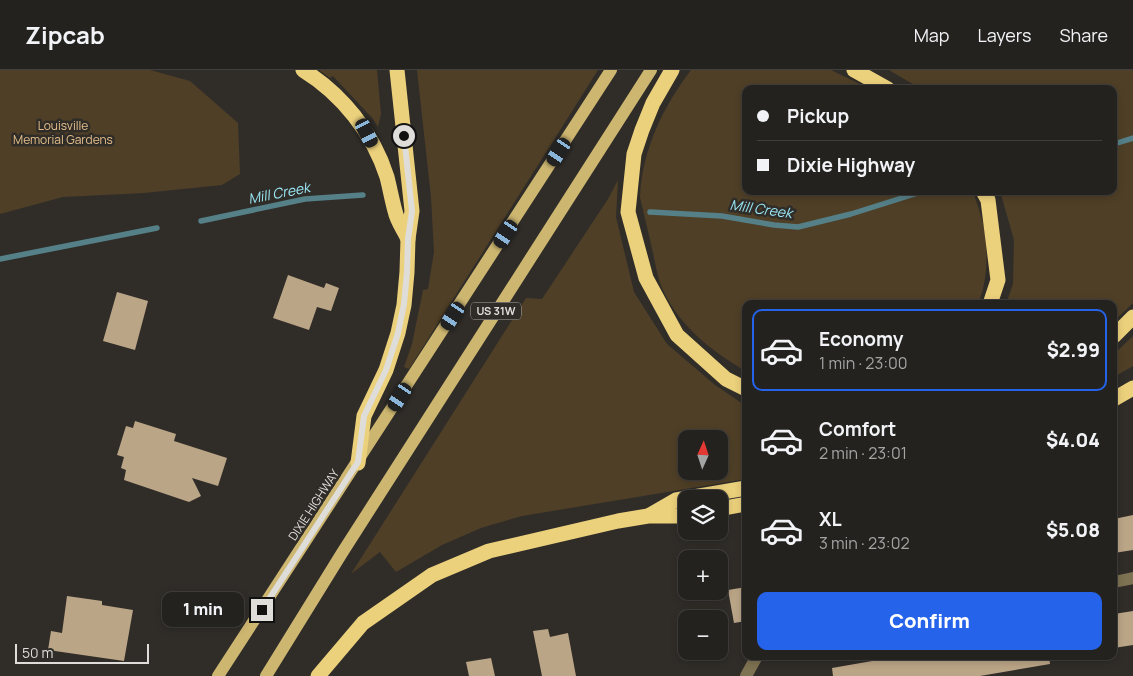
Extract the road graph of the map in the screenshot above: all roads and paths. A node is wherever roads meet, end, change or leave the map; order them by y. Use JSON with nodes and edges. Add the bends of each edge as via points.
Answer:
{"nodes":[{"id":1,"x":303,"y":70,"type":"edge"},
{"id":2,"x":397,"y":70,"type":"edge"},
{"id":3,"x":611,"y":70,"type":"edge"},
{"id":4,"x":651,"y":70,"type":"edge"},
{"id":5,"x":672,"y":70,"type":"edge"},
{"id":6,"x":854,"y":70,"type":"edge"},
{"id":7,"x":881,"y":85,"type":"edge"},
{"id":8,"x":985,"y":195,"type":"edge"},
{"id":9,"x":408,"y":239,"type":"junction"},
{"id":10,"x":991,"y":300,"type":"edge"},
{"id":11,"x":1133,"y":318,"type":"edge"},
{"id":12,"x":1117,"y":333,"type":"edge"},
{"id":13,"x":742,"y":387,"type":"edge"},
{"id":14,"x":1133,"y":388,"type":"edge"},
{"id":15,"x":1117,"y":397,"type":"edge"},
{"id":16,"x":358,"y":462,"type":"junction"},
{"id":17,"x":742,"y":489,"type":"edge"},
{"id":18,"x":742,"y":505,"type":"edge"},
{"id":19,"x":728,"y":507,"type":"edge"},
{"id":20,"x":648,"y":516,"type":"junction"},
{"id":21,"x":678,"y":516,"type":"edge"},
{"id":22,"x":1133,"y":578,"type":"edge"},
{"id":23,"x":1117,"y":581,"type":"edge"},
{"id":24,"x":755,"y":660,"type":"edge"},
{"id":25,"x":218,"y":676,"type":"edge"},
{"id":26,"x":266,"y":676,"type":"edge"},
{"id":27,"x":318,"y":676,"type":"edge"},
{"id":28,"x":746,"y":676,"type":"edge"}],
"edges":[{"from":1,"to":9,"type":"highway","via":[[320,80],[367,133],[387,176],[395,213]]},
{"from":2,"to":9,"type":"highway","via":[[412,211]]},
{"from":3,"to":16,"type":"main road","name":"DIXIE HIGHWAY","number":"US 31W"},
{"from":4,"to":26,"type":"main road","number":"US 31W"},
{"from":5,"to":13,"type":"highway","via":[[654,103],[634,154],[628,212],[646,278],[677,335],[726,379]]},
{"from":6,"to":7,"type":"highway"},
{"from":8,"to":10,"type":"highway","via":[[998,280]]},
{"from":9,"to":16,"type":"highway","via":[[404,304],[398,333],[386,370],[364,416]]},
{"from":11,"to":12,"type":"highway"},
{"from":14,"to":15,"type":"highway"},
{"from":16,"to":25,"type":"main road","name":"DIXIE HIGHWAY","number":"US 31W"},
{"from":17,"to":20,"type":"highway","via":[[676,500]]},
{"from":18,"to":19,"type":"highway"},
{"from":20,"to":21,"type":"highway"},
{"from":20,"to":27,"type":"highway","via":[[489,551],[432,575],[363,623]]},
{"from":22,"to":23,"type":"street"},
{"from":24,"to":28,"type":"street"}]}
